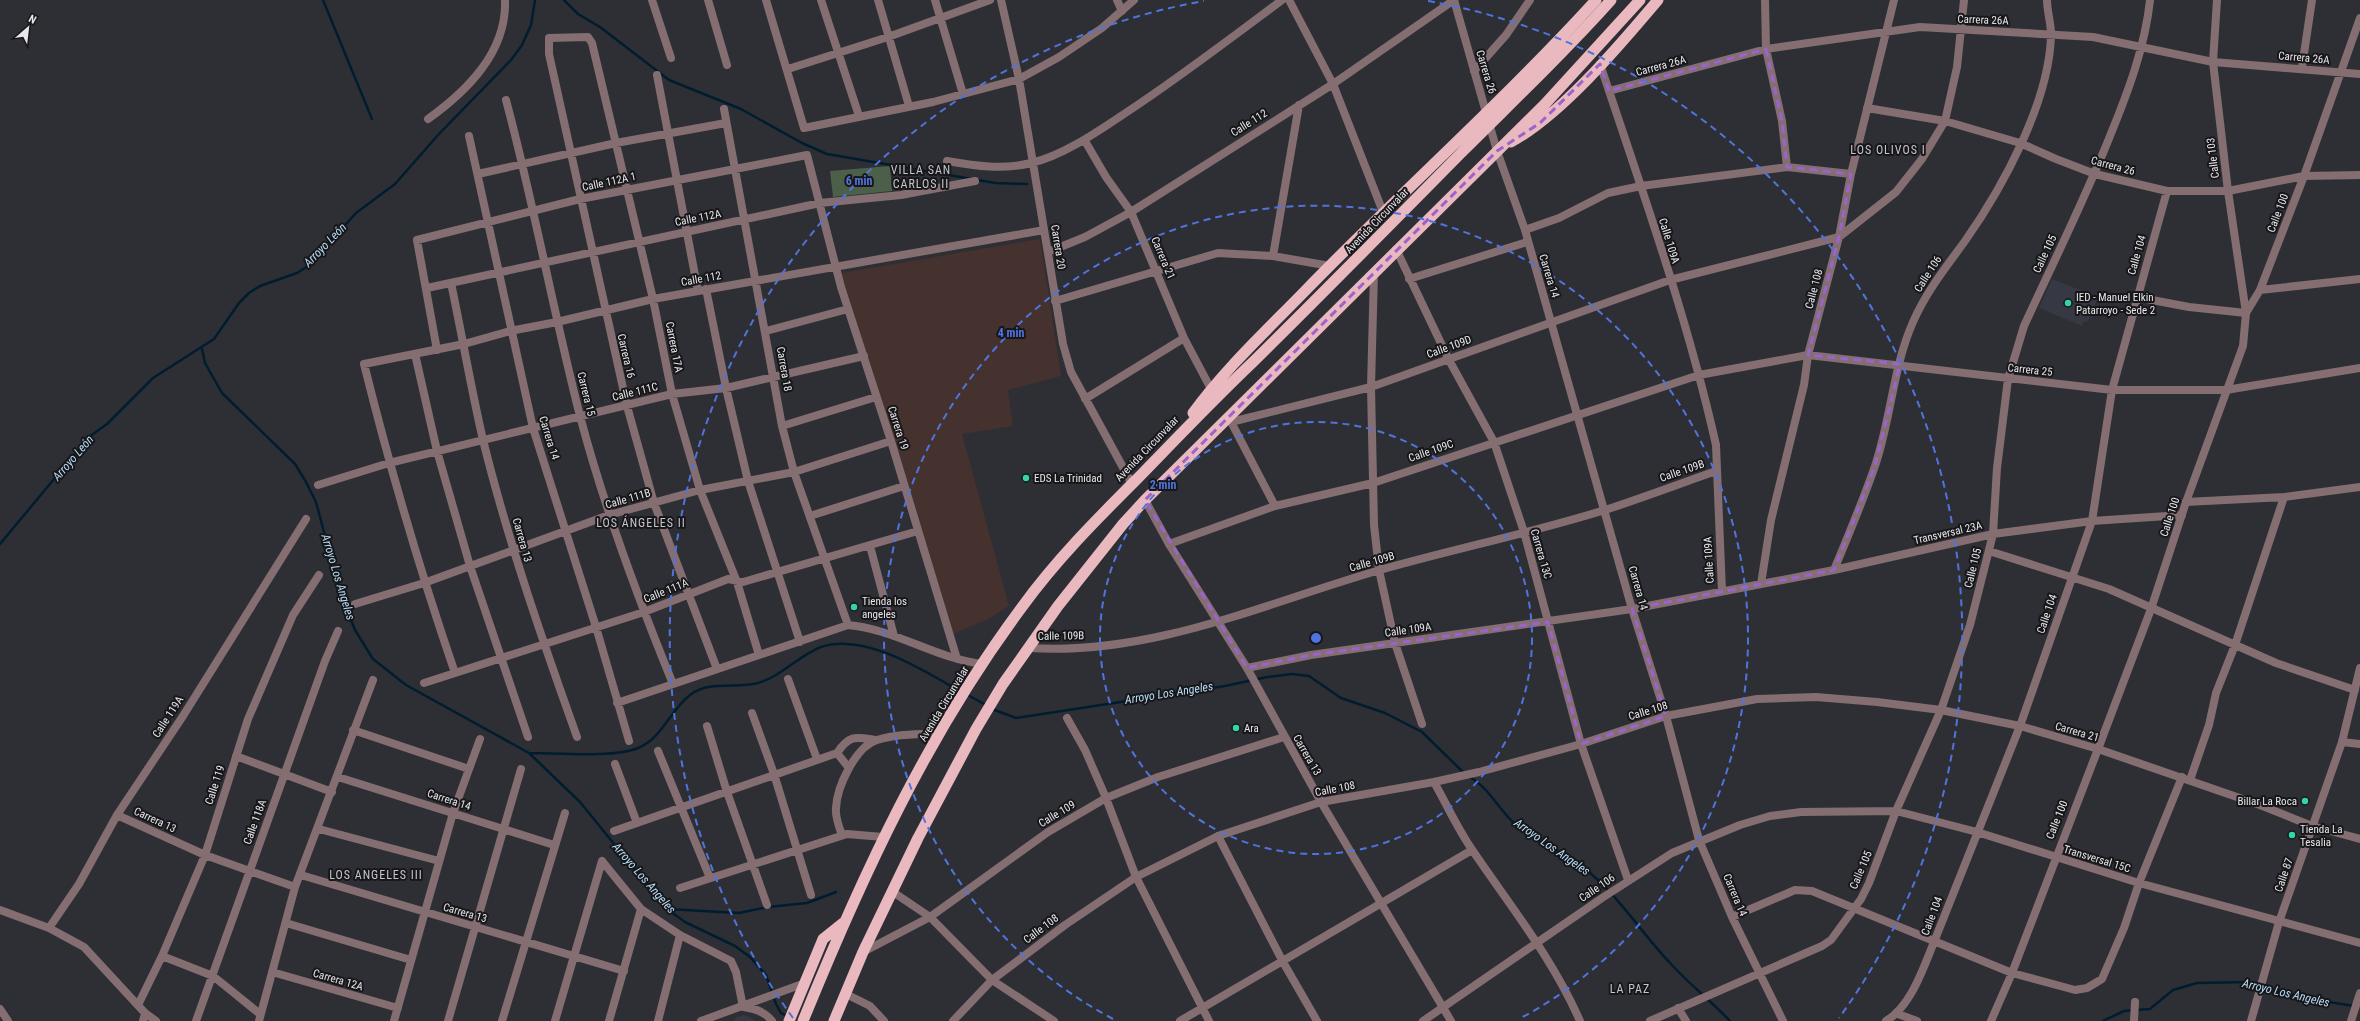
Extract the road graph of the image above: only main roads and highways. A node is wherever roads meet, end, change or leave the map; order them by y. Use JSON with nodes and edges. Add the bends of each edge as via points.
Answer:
{"nodes":[{"id":1,"x":1596,"y":0,"type":"edge"},
{"id":2,"x":1611,"y":0,"type":"edge"},
{"id":3,"x":1640,"y":0,"type":"edge"},
{"id":4,"x":1658,"y":0,"type":"edge"},
{"id":5,"x":1497,"y":151,"type":"junction"},
{"id":6,"x":1187,"y":426,"type":"junction"},
{"id":7,"x":845,"y":921,"type":"junction"},
{"id":8,"x":835,"y":1019,"type":"edge"},
{"id":9,"x":789,"y":1021,"type":"edge"},
{"id":10,"x":803,"y":1021,"type":"edge"}],
"edges":[{"from":1,"to":6,"type":"highway","via":[[1487,112],[1383,212],[1211,389],[1190,417]]},
{"from":2,"to":6,"type":"highway","name":"Avenida Circunvalar","via":[[1532,85]]},
{"from":3,"to":5,"type":"highway","via":[[1588,59]]},
{"from":4,"to":5,"type":"highway","via":[[1600,64],[1540,123]]},
{"from":5,"to":8,"type":"highway","via":[[1396,249],[1230,419],[1145,500],[1058,606],[1001,687],[976,729],[892,892]]},
{"from":6,"to":7,"type":"highway","name":"Avenida Circunvalar","via":[[1066,552],[1021,607],[975,676],[906,791]]},
{"from":7,"to":9,"type":"highway","via":[[823,939]]},
{"from":7,"to":10,"type":"highway","name":"Avenida Circunvalar"}]}
